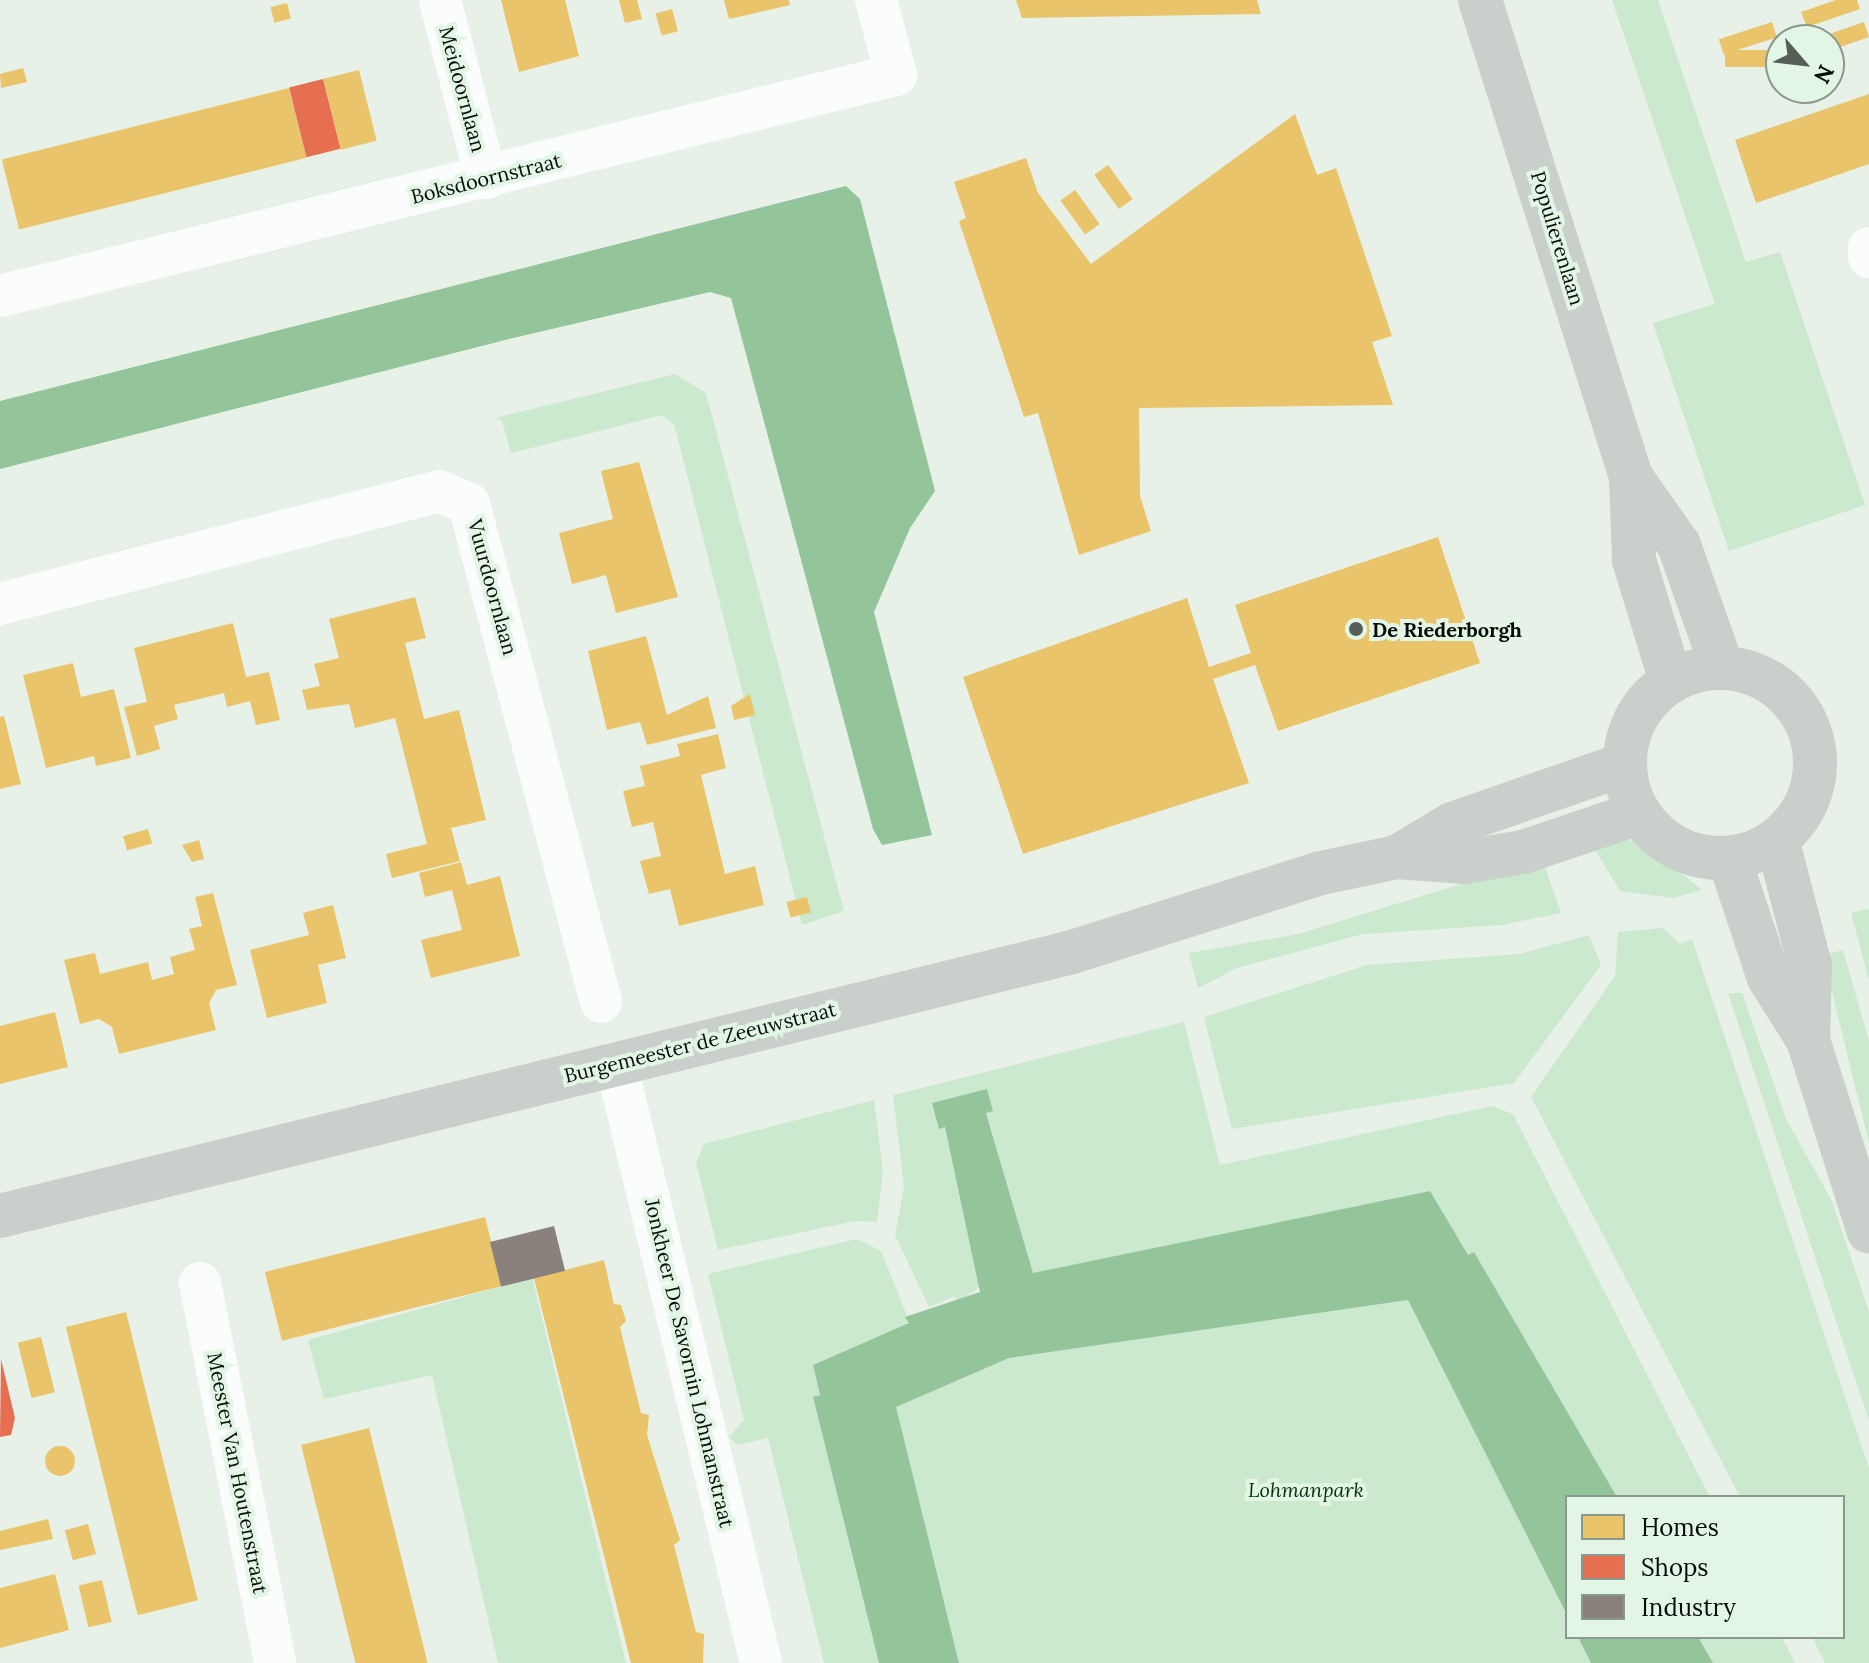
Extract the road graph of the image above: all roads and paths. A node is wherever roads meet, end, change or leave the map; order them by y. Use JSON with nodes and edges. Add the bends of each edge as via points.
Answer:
{"nodes":[{"id":1,"x":440,"y":0,"type":"edge"},
{"id":2,"x":876,"y":0,"type":"edge"},
{"id":3,"x":1480,"y":0,"type":"edge"},
{"id":4,"x":486,"y":178,"type":"junction"},
{"id":5,"x":1869,"y":248,"type":"edge"},
{"id":6,"x":1869,"y":257,"type":"edge"},
{"id":7,"x":0,"y":296,"type":"edge"},
{"id":8,"x":1631,"y":477,"type":"junction"},
{"id":9,"x":0,"y":604,"type":"edge"},
{"id":10,"x":1722,"y":667,"type":"junction"},
{"id":11,"x":1671,"y":681,"type":"junction"},
{"id":12,"x":1625,"y":764,"type":"junction"},
{"id":13,"x":1639,"y":813,"type":"junction"},
{"id":14,"x":1777,"y":839,"type":"junction"},
{"id":15,"x":1397,"y":857,"type":"junction"},
{"id":16,"x":1729,"y":858,"type":"junction"},
{"id":17,"x":601,"y":1002,"type":"dead end"},
{"id":18,"x":1808,"y":1040,"type":"junction"},
{"id":19,"x":616,"y":1063,"type":"junction"},
{"id":20,"x":0,"y":1216,"type":"edge"},
{"id":21,"x":1869,"y":1232,"type":"edge"},
{"id":22,"x":200,"y":1283,"type":"dead end"},
{"id":23,"x":265,"y":1661,"type":"edge"},
{"id":24,"x":761,"y":1663,"type":"edge"}],
"edges":[{"from":1,"to":4,"type":"street","name":"Meidoornlaan"},
{"from":2,"to":4,"type":"street","name":"Boksdoornstraat","via":[[896,75]]},
{"from":3,"to":8,"type":"street","name":"Populierenlaan"},
{"from":4,"to":7,"type":"street","name":"Boksdoornstraat"},
{"from":5,"to":6,"type":"street"},
{"from":8,"to":10,"type":"street","name":"Populierenlaan","via":[[1679,545]]},
{"from":8,"to":11,"type":"street","name":"Populierenlaan","via":[[1634,560]]},
{"from":9,"to":17,"type":"street","name":"Vuurdoornlaan","via":[[439,491],[469,504]]},
{"from":10,"to":11,"type":"street"},
{"from":10,"to":14,"type":"street","via":[[1749,671],[1782,691],[1807,722],[1815,747],[1808,798]]},
{"from":11,"to":12,"type":"street","via":[[1637,716]]},
{"from":12,"to":13,"type":"street"},
{"from":12,"to":15,"type":"street","name":"Burgemeester de Zeeuwstraat","via":[[1452,824]]},
{"from":13,"to":15,"type":"street","name":"Burgemeester de Zeeuwstraat","via":[[1523,852],[1465,862]]},
{"from":13,"to":16,"type":"street","via":[[1678,848]]},
{"from":14,"to":16,"type":"street"},
{"from":14,"to":18,"type":"street","via":[[1810,966]]},
{"from":15,"to":19,"type":"street","name":"Burgemeester de Zeeuwstraat","via":[[1321,873],[1072,952]]},
{"from":16,"to":18,"type":"street","via":[[1769,978]]},
{"from":18,"to":21,"type":"street"},
{"from":19,"to":20,"type":"street","name":"Burgemeester de Zeeuwstraat"},
{"from":19,"to":24,"type":"street","name":"Jonkheer De Savornin Lohmanstraat"},
{"from":22,"to":23,"type":"street","name":"Meester Van Houtenstraat"}]}
